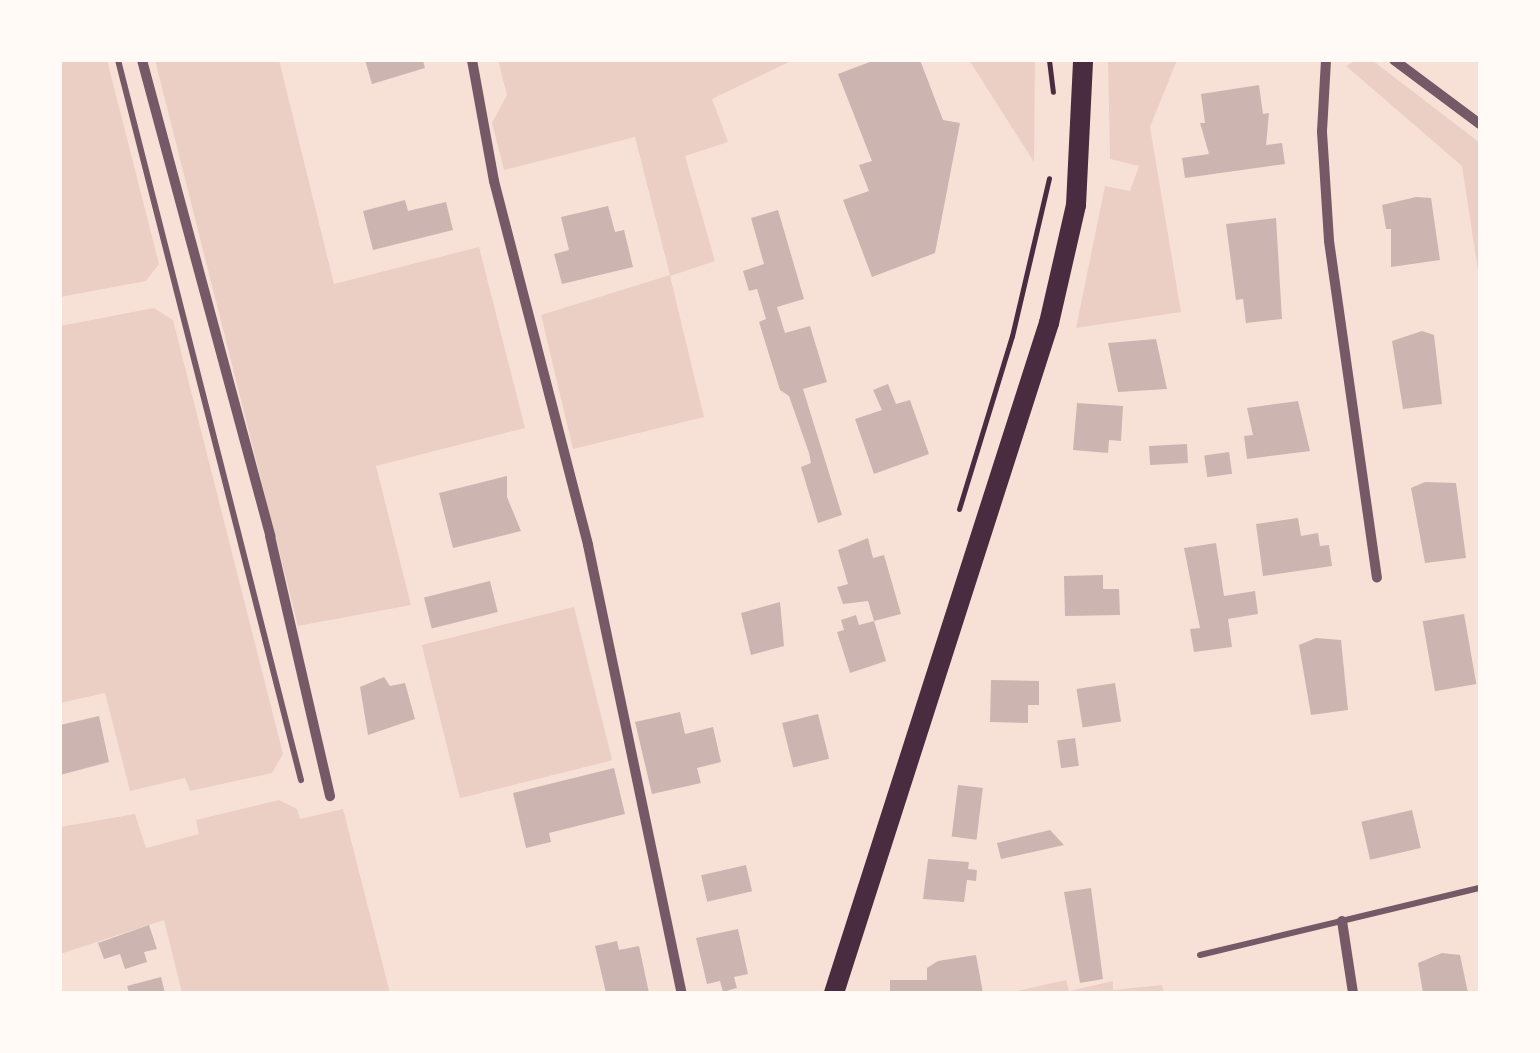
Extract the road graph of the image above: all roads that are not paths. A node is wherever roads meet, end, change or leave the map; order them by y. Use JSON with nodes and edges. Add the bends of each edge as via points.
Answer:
{"nodes":[{"id":1,"x":118,"y":60,"type":"edge"},
{"id":2,"x":142,"y":60,"type":"edge"},
{"id":3,"x":472,"y":60,"type":"edge"},
{"id":4,"x":1083,"y":60,"type":"edge"},
{"id":5,"x":1326,"y":60,"type":"edge"},
{"id":6,"x":1394,"y":60,"type":"edge"},
{"id":7,"x":1480,"y":124,"type":"edge"},
{"id":8,"x":1377,"y":578,"type":"dead end"},
{"id":9,"x":301,"y":780,"type":"dead end"},
{"id":10,"x":330,"y":796,"type":"dead end"},
{"id":11,"x":1480,"y":888,"type":"edge"},
{"id":12,"x":1342,"y":921,"type":"junction"},
{"id":13,"x":1200,"y":956,"type":"dead end"},
{"id":14,"x":682,"y":993,"type":"edge"},
{"id":15,"x":834,"y":993,"type":"edge"},
{"id":16,"x":1353,"y":993,"type":"edge"}],
"edges":[{"from":1,"to":9,"type":"lane"},
{"from":2,"to":10,"type":"street","via":[[270,536]]},
{"from":3,"to":14,"type":"street","via":[[494,181],[588,545]]},
{"from":4,"to":15,"type":"main road","via":[[1076,205],[1048,323]]},
{"from":5,"to":8,"type":"street","via":[[1322,132],[1329,242]]},
{"from":6,"to":7,"type":"street"},
{"from":11,"to":12,"type":"lane"},
{"from":12,"to":13,"type":"lane"},
{"from":12,"to":16,"type":"street"}]}
